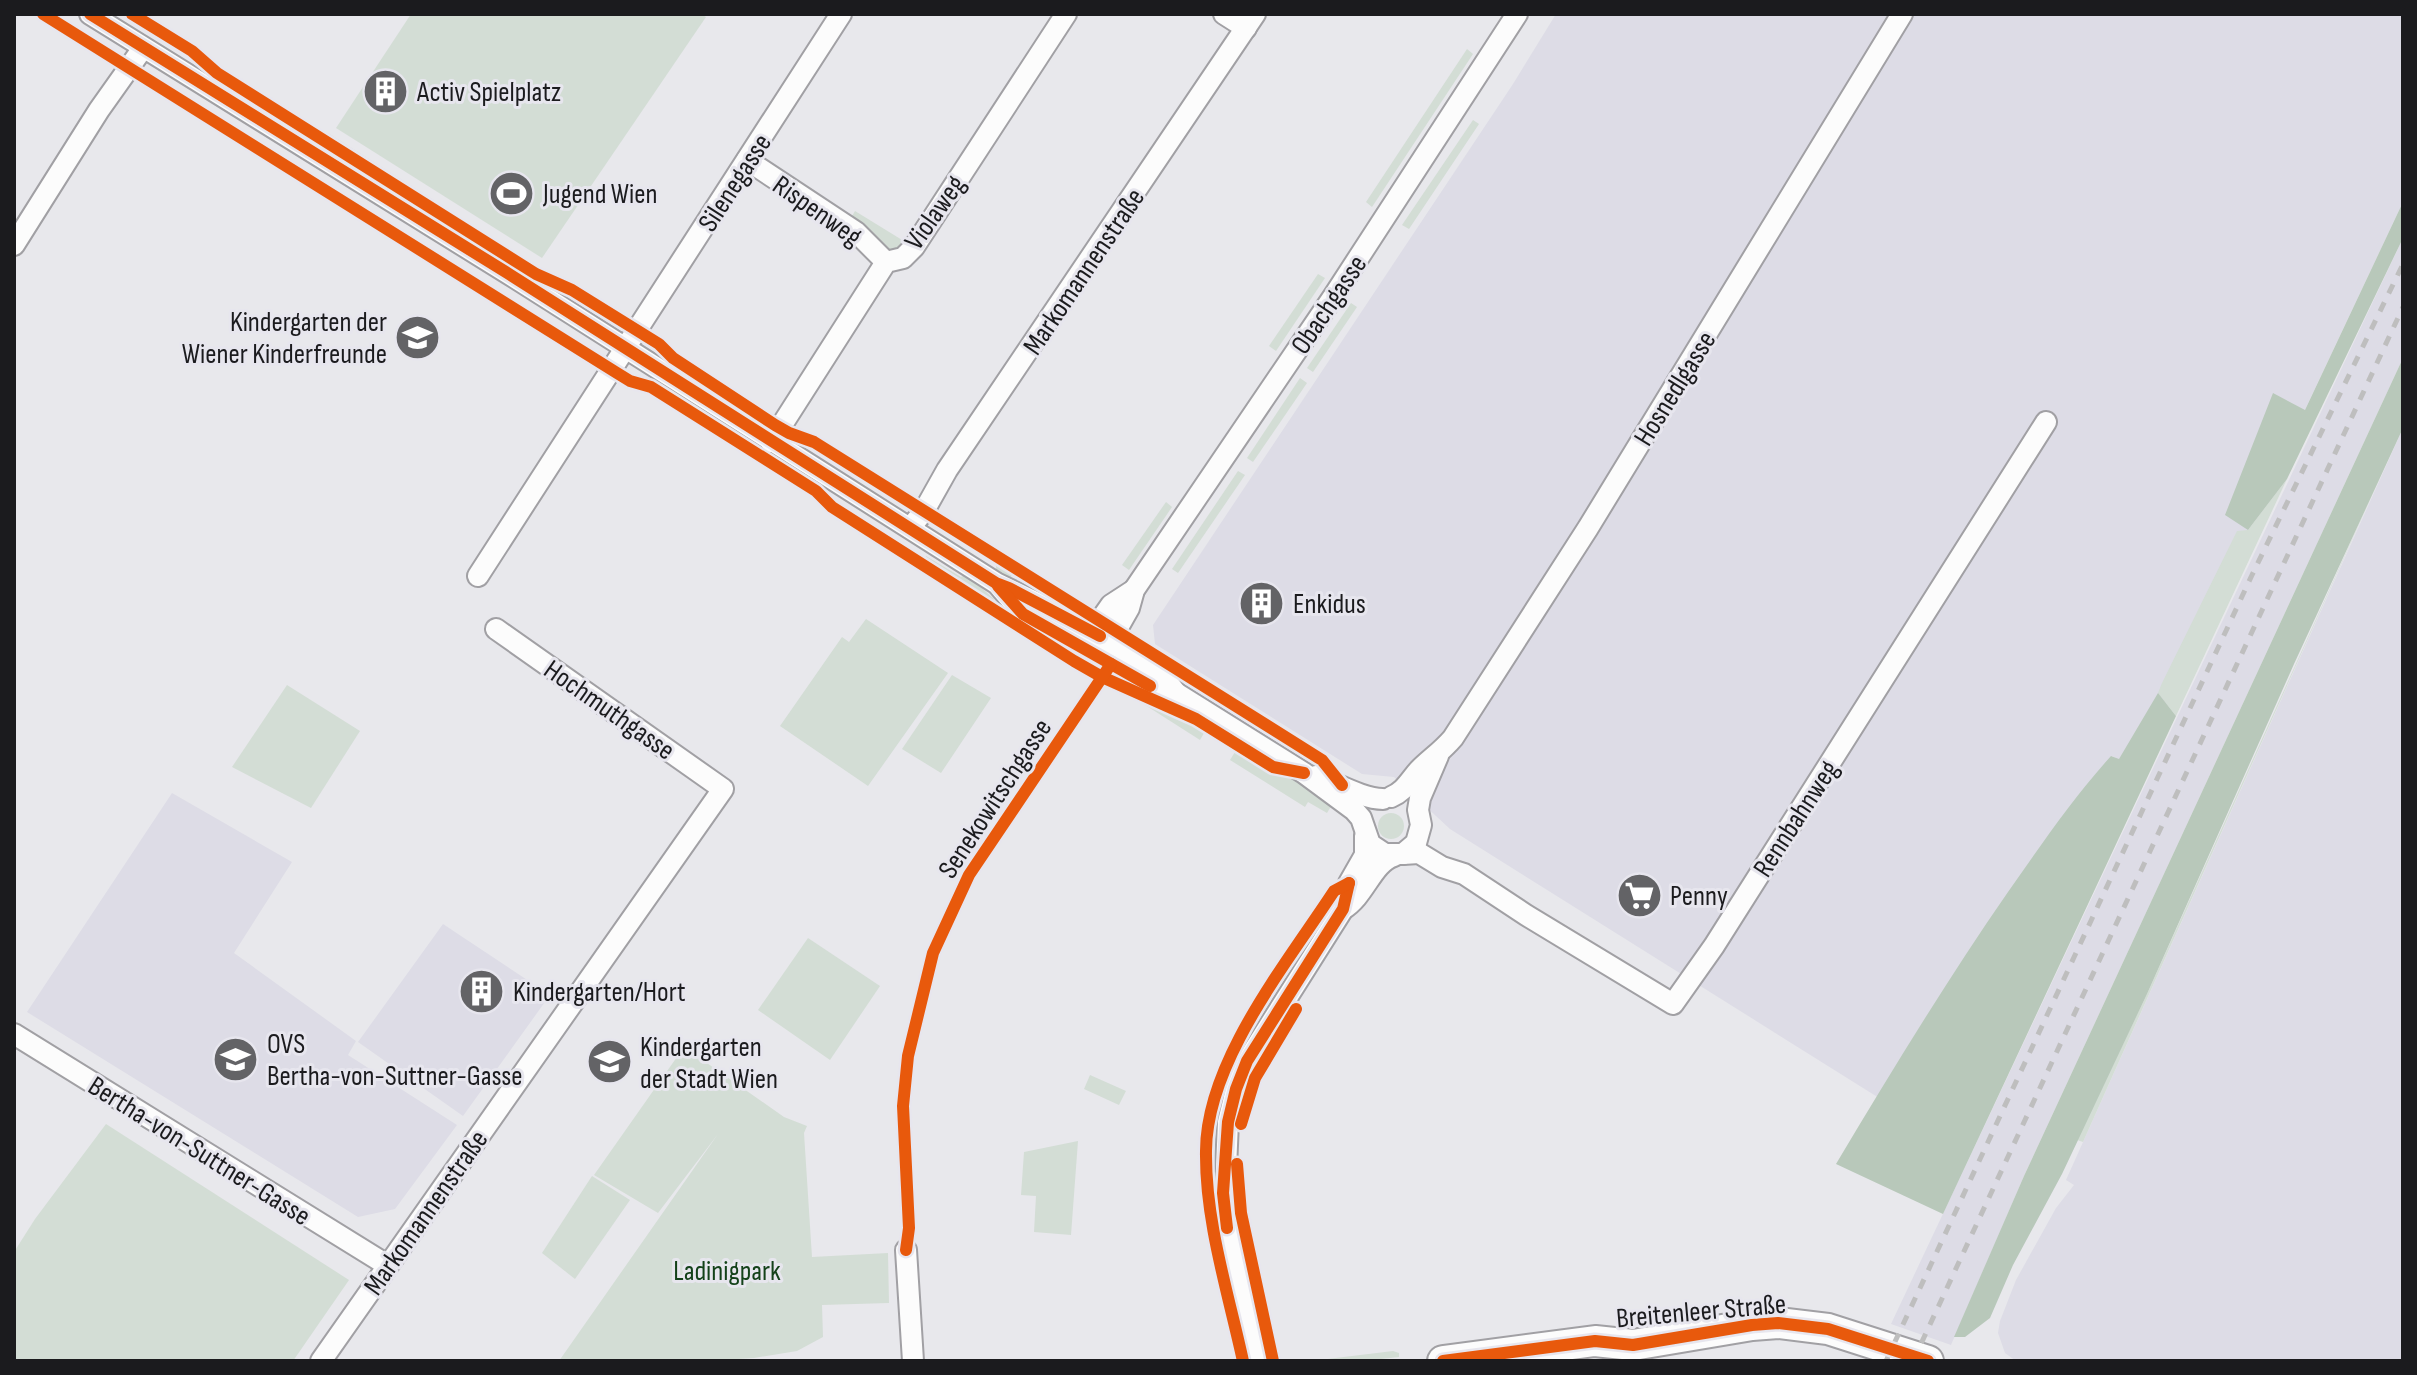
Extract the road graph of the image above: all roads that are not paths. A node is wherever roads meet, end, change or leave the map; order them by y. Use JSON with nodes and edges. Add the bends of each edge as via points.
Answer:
{"nodes":[{"id":1,"x":90,"y":14,"type":"edge"},
{"id":2,"x":841,"y":14,"type":"edge"},
{"id":3,"x":1066,"y":14,"type":"edge"},
{"id":4,"x":1224,"y":14,"type":"edge"},
{"id":5,"x":1517,"y":14,"type":"edge"},
{"id":6,"x":1902,"y":14,"type":"edge"},
{"id":7,"x":1251,"y":21,"type":"edge"},
{"id":8,"x":143,"y":48,"type":"junction"},
{"id":9,"x":747,"y":160,"type":"junction"},
{"id":10,"x":14,"y":245,"type":"edge"},
{"id":11,"x":886,"y":262,"type":"junction"},
{"id":12,"x":625,"y":348,"type":"junction"},
{"id":13,"x":2046,"y":422,"type":"dead end"},
{"id":14,"x":771,"y":442,"type":"junction"},
{"id":15,"x":910,"y":528,"type":"junction"},
{"id":16,"x":478,"y":576,"type":"dead end"},
{"id":17,"x":1134,"y":590,"type":"junction"},
{"id":18,"x":496,"y":629,"type":"dead end"},
{"id":19,"x":1087,"y":640,"type":"junction"},
{"id":20,"x":1113,"y":654,"type":"junction"},
{"id":21,"x":1438,"y":756,"type":"junction"},
{"id":22,"x":1304,"y":773,"type":"junction"},
{"id":23,"x":723,"y":789,"type":"joint"},
{"id":24,"x":1387,"y":798,"type":"junction"},
{"id":25,"x":1420,"y":820,"type":"junction"},
{"id":26,"x":1364,"y":832,"type":"junction"},
{"id":27,"x":1398,"y":855,"type":"junction"},
{"id":28,"x":1464,"y":874,"type":"junction"},
{"id":29,"x":1343,"y":909,"type":"junction"},
{"id":30,"x":14,"y":1034,"type":"edge"},
{"id":31,"x":906,"y":1250,"type":"dead end"},
{"id":32,"x":387,"y":1265,"type":"junction"},
{"id":33,"x":1633,"y":1345,"type":"junction"},
{"id":34,"x":1475,"y":1359,"type":"edge"},
{"id":35,"x":321,"y":1361,"type":"edge"},
{"id":36,"x":913,"y":1361,"type":"edge"},
{"id":37,"x":1256,"y":1361,"type":"edge"},
{"id":38,"x":1443,"y":1361,"type":"edge"},
{"id":39,"x":1600,"y":1361,"type":"edge"},
{"id":40,"x":1928,"y":1361,"type":"edge"}],
"edges":[{"from":1,"to":8,"type":"street"},
{"from":2,"to":9,"type":"street","name":"Silenegasse"},
{"from":3,"to":11,"type":"street","name":"Violaweg","via":[[914,247],[903,258]]},
{"from":4,"to":7,"type":"street"},
{"from":5,"to":17,"type":"street","name":"Obachgasse"},
{"from":6,"to":21,"type":"street","name":"Hosnedlgasse","via":[[1588,528]]},
{"from":7,"to":15,"type":"street","name":"Markomannenstraße"},
{"from":8,"to":10,"type":"street"},
{"from":8,"to":12,"type":"street"},
{"from":9,"to":11,"type":"street","name":"Rispenweg","via":[[856,232]]},
{"from":9,"to":12,"type":"street","name":"Silenegasse"},
{"from":11,"to":14,"type":"street","name":"Violaweg"},
{"from":12,"to":14,"type":"street"},
{"from":12,"to":16,"type":"street"},
{"from":13,"to":28,"type":"street","name":"Rennbahnweg","via":[[1673,1004]]},
{"from":14,"to":15,"type":"street"},
{"from":15,"to":19,"type":"street","via":[[996,583],[1023,614]]},
{"from":17,"to":19,"type":"street","name":"Obachgasse","via":[[1116,600]]},
{"from":17,"to":20,"type":"street","name":"Obachgasse","via":[[1116,631]]},
{"from":18,"to":23,"type":"street","name":"Hochmuthgasse"},
{"from":19,"to":20,"type":"street"},
{"from":20,"to":22,"type":"street","via":[[1153,687],[1176,693]]},
{"from":21,"to":24,"type":"street","name":"Hosnedlgasse"},
{"from":21,"to":25,"type":"street","name":"Hosnedlgasse","via":[[1420,798]]},
{"from":22,"to":24,"type":"street","via":[[1364,797]]},
{"from":22,"to":26,"type":"street","via":[[1358,813]]},
{"from":23,"to":32,"type":"street","name":"Markomannenstraße"},
{"from":24,"to":25,"type":"street","via":[[1408,802]]},
{"from":24,"to":26,"type":"street","via":[[1369,809]]},
{"from":25,"to":27,"type":"street","via":[[1416,843]]},
{"from":25,"to":28,"type":"street","name":"Rennbahnweg","via":[[1427,840]]},
{"from":26,"to":27,"type":"street","via":[[1376,851]]},
{"from":26,"to":29,"type":"street","via":[[1365,855],[1349,883]]},
{"from":27,"to":28,"type":"street","name":"Rennbahnweg","via":[[1419,853]]},
{"from":27,"to":29,"type":"street","via":[[1383,860],[1363,892]]},
{"from":29,"to":37,"type":"street","via":[[1247,1061],[1228,1122],[1224,1215]]},
{"from":30,"to":32,"type":"street","name":"Bertha-von-Suttner-Gasse"},
{"from":31,"to":36,"type":"street"},
{"from":32,"to":35,"type":"street","name":"Markomannenstraße"},
{"from":33,"to":34,"type":"main road","name":"Breitenleer Straße","via":[[1595,1341]]},
{"from":33,"to":39,"type":"main road","name":"Breitenleer Straße"},
{"from":33,"to":40,"type":"main road","name":"Breitenleer Straße","via":[[1778,1323],[1828,1329]]},
{"from":34,"to":38,"type":"main road","name":"Breitenleer Straße"}]}
